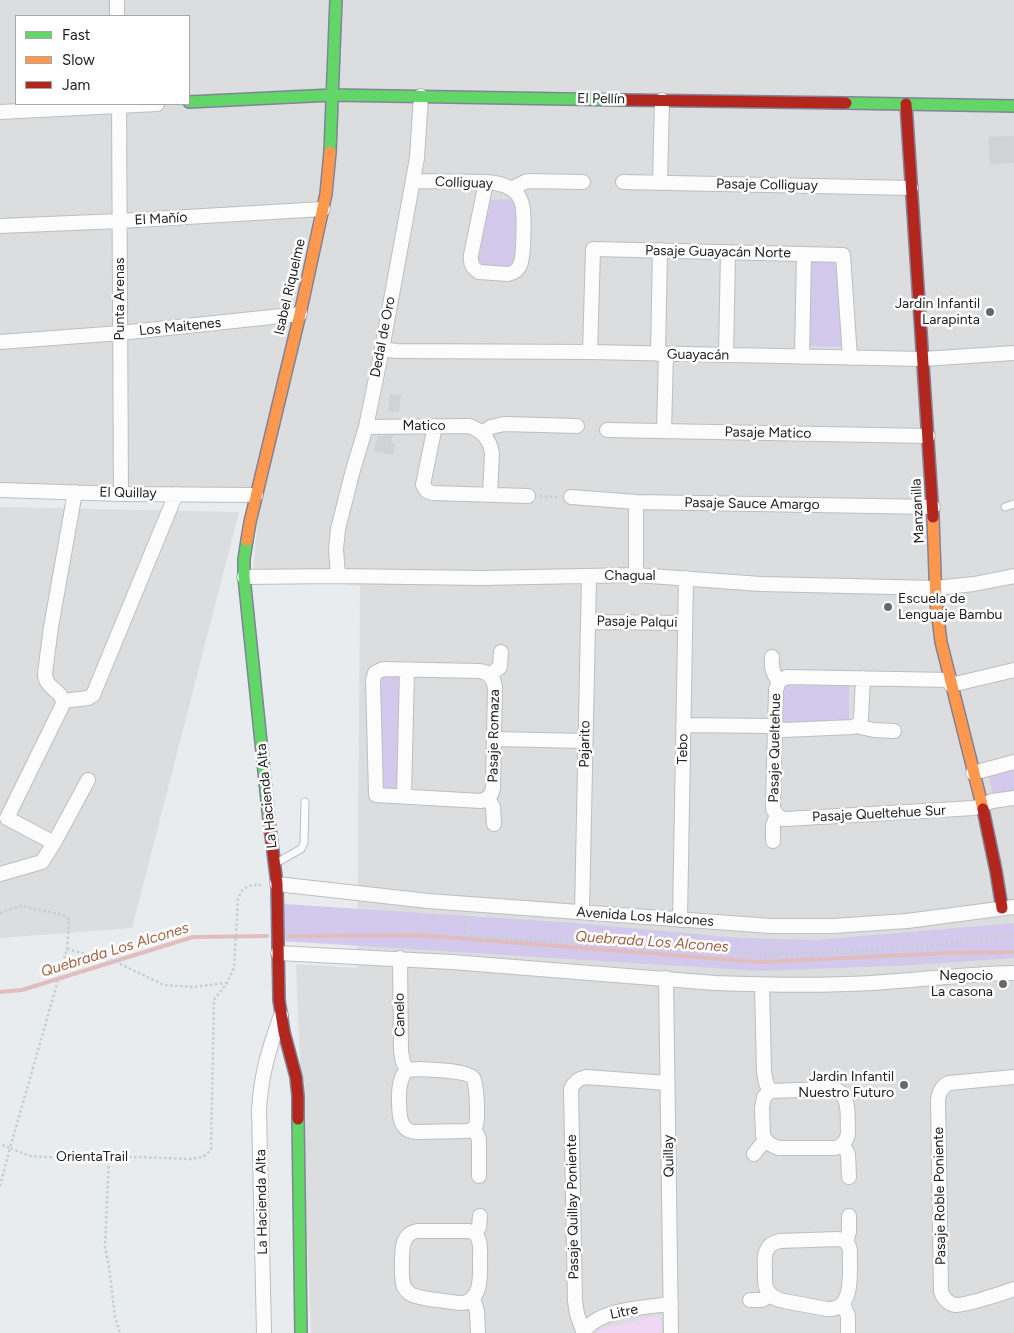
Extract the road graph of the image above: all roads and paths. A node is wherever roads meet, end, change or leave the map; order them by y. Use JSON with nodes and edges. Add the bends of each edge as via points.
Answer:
{"nodes":[{"id":1,"x":117,"y":0,"type":"edge"},
{"id":2,"x":336,"y":0,"type":"edge"},
{"id":3,"x":117,"y":15,"type":"edge"},
{"id":4,"x":332,"y":95,"type":"junction"},
{"id":5,"x":421,"y":96,"type":"junction"},
{"id":6,"x":662,"y":100,"type":"junction"},
{"id":7,"x":190,"y":102,"type":"edge"},
{"id":8,"x":906,"y":104,"type":"junction"},
{"id":9,"x":119,"y":105,"type":"edge"},
{"id":10,"x":1014,"y":106,"type":"edge"},
{"id":11,"x":0,"y":112,"type":"edge"},
{"id":12,"x":413,"y":181,"type":"junction"},
{"id":13,"x":486,"y":182,"type":"junction"},
{"id":14,"x":583,"y":182,"type":"dead end"},
{"id":15,"x":623,"y":182,"type":"dead end"},
{"id":16,"x":660,"y":183,"type":"junction"},
{"id":17,"x":911,"y":188,"type":"junction"},
{"id":18,"x":513,"y":190,"type":"junction"},
{"id":19,"x":323,"y":209,"type":"junction"},
{"id":20,"x":119,"y":221,"type":"junction"},
{"id":21,"x":0,"y":226,"type":"edge"},
{"id":22,"x":660,"y":250,"type":"junction"},
{"id":23,"x":728,"y":252,"type":"junction"},
{"id":24,"x":804,"y":254,"type":"junction"},
{"id":25,"x":300,"y":314,"type":"junction"},
{"id":26,"x":120,"y":333,"type":"junction"},
{"id":27,"x":0,"y":342,"type":"edge"},
{"id":28,"x":382,"y":349,"type":"junction"},
{"id":29,"x":590,"y":352,"type":"junction"},
{"id":30,"x":1014,"y":353,"type":"edge"},
{"id":31,"x":662,"y":354,"type":"junction"},
{"id":32,"x":726,"y":355,"type":"junction"},
{"id":33,"x":802,"y":357,"type":"junction"},
{"id":34,"x":850,"y":358,"type":"junction"},
{"id":35,"x":923,"y":359,"type":"junction"},
{"id":36,"x":435,"y":426,"type":"junction"},
{"id":37,"x":577,"y":426,"type":"dead end"},
{"id":38,"x":366,"y":427,"type":"junction"},
{"id":39,"x":607,"y":430,"type":"dead end"},
{"id":40,"x":664,"y":431,"type":"junction"},
{"id":41,"x":482,"y":433,"type":"junction"},
{"id":42,"x":928,"y":436,"type":"junction"},
{"id":43,"x":0,"y":490,"type":"edge"},
{"id":44,"x":75,"y":492,"type":"junction"},
{"id":45,"x":121,"y":494,"type":"junction"},
{"id":46,"x":176,"y":494,"type":"junction"},
{"id":47,"x":256,"y":495,"type":"junction"},
{"id":48,"x":490,"y":495,"type":"junction"},
{"id":49,"x":528,"y":496,"type":"joint"},
{"id":50,"x":571,"y":497,"type":"joint"},
{"id":51,"x":636,"y":502,"type":"junction"},
{"id":52,"x":1014,"y":504,"type":"edge"},
{"id":53,"x":933,"y":507,"type":"junction"},
{"id":54,"x":1005,"y":507,"type":"dead end"},
{"id":55,"x":636,"y":575,"type":"junction"},
{"id":56,"x":338,"y":576,"type":"junction"},
{"id":57,"x":589,"y":576,"type":"junction"},
{"id":58,"x":1014,"y":576,"type":"edge"},
{"id":59,"x":244,"y":577,"type":"junction"},
{"id":60,"x":686,"y":578,"type":"junction"},
{"id":61,"x":935,"y":588,"type":"junction"},
{"id":62,"x":588,"y":622,"type":"junction"},
{"id":63,"x":685,"y":623,"type":"junction"},
{"id":64,"x":501,"y":652,"type":"dead end"},
{"id":65,"x":772,"y":657,"type":"dead end"},
{"id":66,"x":408,"y":670,"type":"junction"},
{"id":67,"x":1014,"y":670,"type":"edge"},
{"id":68,"x":490,"y":675,"type":"junction"},
{"id":69,"x":863,"y":678,"type":"junction"},
{"id":70,"x":779,"y":681,"type":"junction"},
{"id":71,"x":951,"y":682,"type":"junction"},
{"id":72,"x":63,"y":701,"type":"junction"},
{"id":73,"x":683,"y":725,"type":"junction"},
{"id":74,"x":856,"y":726,"type":"junction"},
{"id":75,"x":776,"y":727,"type":"junction"},
{"id":76,"x":894,"y":731,"type":"dead end"},
{"id":77,"x":494,"y":739,"type":"junction"},
{"id":78,"x":585,"y":741,"type":"junction"},
{"id":79,"x":1014,"y":762,"type":"edge"},
{"id":80,"x":973,"y":772,"type":"junction"},
{"id":81,"x":88,"y":780,"type":"dead end"},
{"id":82,"x":404,"y":796,"type":"junction"},
{"id":83,"x":488,"y":798,"type":"junction"},
{"id":84,"x":1014,"y":798,"type":"edge"},
{"id":85,"x":305,"y":802,"type":"dead end"},
{"id":86,"x":982,"y":805,"type":"junction"},
{"id":87,"x":776,"y":815,"type":"junction"},
{"id":88,"x":494,"y":824,"type":"dead end"},
{"id":89,"x":773,"y":841,"type":"dead end"},
{"id":90,"x":54,"y":843,"type":"junction"},
{"id":91,"x":274,"y":865,"type":"junction"},
{"id":92,"x":0,"y":874,"type":"edge"},
{"id":93,"x":277,"y":884,"type":"junction"},
{"id":94,"x":467,"y":905,"type":"junction"},
{"id":95,"x":1008,"y":908,"type":"edge"},
{"id":96,"x":582,"y":912,"type":"junction"},
{"id":97,"x":0,"y":913,"type":"edge"},
{"id":98,"x":680,"y":920,"type":"junction"},
{"id":99,"x":1014,"y":935,"type":"edge"},
{"id":100,"x":67,"y":949,"type":"junction"},
{"id":101,"x":278,"y":953,"type":"junction"},
{"id":102,"x":776,"y":954,"type":"junction"},
{"id":103,"x":400,"y":958,"type":"junction"},
{"id":104,"x":1014,"y":973,"type":"edge"},
{"id":105,"x":666,"y":978,"type":"junction"},
{"id":106,"x":227,"y":983,"type":"junction"},
{"id":107,"x":769,"y":985,"type":"junction"},
{"id":108,"x":281,"y":1014,"type":"junction"},
{"id":109,"x":407,"y":1070,"type":"junction"},
{"id":110,"x":1014,"y":1077,"type":"edge"},
{"id":111,"x":667,"y":1083,"type":"junction"},
{"id":112,"x":770,"y":1091,"type":"junction"},
{"id":113,"x":474,"y":1128,"type":"junction"},
{"id":114,"x":765,"y":1140,"type":"junction"},
{"id":115,"x":0,"y":1144,"type":"edge"},
{"id":116,"x":842,"y":1144,"type":"junction"},
{"id":117,"x":10,"y":1148,"type":"junction"},
{"id":118,"x":754,"y":1154,"type":"dead end"},
{"id":119,"x":109,"y":1156,"type":"junction"},
{"id":120,"x":479,"y":1176,"type":"dead end"},
{"id":121,"x":848,"y":1177,"type":"dead end"},
{"id":122,"x":0,"y":1186,"type":"edge"},
{"id":123,"x":480,"y":1216,"type":"dead end"},
{"id":124,"x":849,"y":1216,"type":"dead end"},
{"id":125,"x":476,"y":1234,"type":"junction"},
{"id":126,"x":846,"y":1241,"type":"junction"},
{"id":127,"x":1014,"y":1289,"type":"edge"},
{"id":128,"x":771,"y":1295,"type":"junction"},
{"id":129,"x":473,"y":1299,"type":"junction"},
{"id":130,"x":750,"y":1300,"type":"dead end"},
{"id":131,"x":671,"y":1304,"type":"junction"},
{"id":132,"x":843,"y":1304,"type":"junction"},
{"id":133,"x":583,"y":1332,"type":"edge"},
{"id":134,"x":120,"y":1333,"type":"edge"},
{"id":135,"x":264,"y":1333,"type":"edge"},
{"id":136,"x":301,"y":1333,"type":"edge"},
{"id":137,"x":478,"y":1333,"type":"edge"},
{"id":138,"x":672,"y":1333,"type":"edge"},
{"id":139,"x":848,"y":1333,"type":"edge"}],
"edges":[{"from":1,"to":3,"type":"street"},
{"from":2,"to":4,"type":"street","name":"Isabel Riquelme"},
{"from":4,"to":5,"type":"street","name":"El Pellín"},
{"from":4,"to":7,"type":"street","name":"El Pellín"},
{"from":4,"to":19,"type":"street","name":"Isabel Riquelme","via":[[330,161]]},
{"from":5,"to":6,"type":"street","name":"El Pellín"},
{"from":5,"to":12,"type":"street","name":"Dedal de Oro"},
{"from":6,"to":8,"type":"street","name":"El Pellín"},
{"from":6,"to":16,"type":"street"},
{"from":8,"to":10,"type":"street","name":"El Pellín"},
{"from":8,"to":17,"type":"street","name":"Manzanilla"},
{"from":9,"to":11,"type":"street"},
{"from":9,"to":20,"type":"street","name":"Punta Arenas"},
{"from":12,"to":13,"type":"street","name":"Colliguay"},
{"from":12,"to":28,"type":"street","name":"Dedal de Oro"},
{"from":13,"to":18,"type":"street","name":"Colliguay"},
{"from":13,"to":18,"type":"street","via":[[470,259],[478,272],[508,274],[520,267],[523,210]]},
{"from":14,"to":18,"type":"street","via":[[527,181]]},
{"from":15,"to":16,"type":"street","name":"Pasaje Colliguay"},
{"from":16,"to":17,"type":"street","name":"Pasaje Colliguay"},
{"from":17,"to":35,"type":"street","name":"Manzanilla"},
{"from":19,"to":20,"type":"street","name":"El Mañío"},
{"from":19,"to":25,"type":"street","name":"Isabel Riquelme"},
{"from":20,"to":21,"type":"street","name":"El Mañío"},
{"from":20,"to":26,"type":"street","name":"Punta Arenas"},
{"from":22,"to":23,"type":"street","name":"Pasaje Guayacán Norte"},
{"from":22,"to":29,"type":"street","name":"Pasaje Guayacán Norte","via":[[593,248]]},
{"from":22,"to":31,"type":"street"},
{"from":23,"to":24,"type":"street","name":"Pasaje Guayacán Norte"},
{"from":23,"to":32,"type":"street"},
{"from":24,"to":33,"type":"street"},
{"from":24,"to":34,"type":"street","name":"Pasaje Guayacán Norte","via":[[843,255]]},
{"from":25,"to":26,"type":"street","name":"Los Maitenes"},
{"from":25,"to":47,"type":"street","name":"Isabel Riquelme"},
{"from":26,"to":27,"type":"street","name":"Los Maitenes"},
{"from":26,"to":45,"type":"street","name":"Punta Arenas"},
{"from":28,"to":29,"type":"street","name":"Guayacán"},
{"from":28,"to":38,"type":"street","name":"Dedal de Oro"},
{"from":29,"to":31,"type":"street","name":"Guayacán"},
{"from":30,"to":35,"type":"street","name":"Guayacán"},
{"from":31,"to":32,"type":"street","name":"Guayacán"},
{"from":31,"to":40,"type":"street"},
{"from":32,"to":33,"type":"street","name":"Guayacán"},
{"from":33,"to":34,"type":"street","name":"Guayacán"},
{"from":34,"to":35,"type":"street","name":"Guayacán"},
{"from":35,"to":42,"type":"street","name":"Manzanilla"},
{"from":36,"to":38,"type":"street","name":"Matico"},
{"from":36,"to":41,"type":"street","name":"Matico","via":[[469,426]]},
{"from":36,"to":48,"type":"street","via":[[425,489],[430,493]]},
{"from":37,"to":41,"type":"street","via":[[497,425]]},
{"from":38,"to":56,"type":"street","name":"Dedal de Oro","via":[[338,530]]},
{"from":39,"to":40,"type":"street","name":"Pasaje Matico"},
{"from":40,"to":42,"type":"street","name":"Pasaje Matico"},
{"from":41,"to":48,"type":"street","via":[[492,453]]},
{"from":42,"to":53,"type":"street","name":"Manzanilla"},
{"from":43,"to":44,"type":"street","name":"El Quillay"},
{"from":44,"to":45,"type":"street","name":"El Quillay"},
{"from":44,"to":72,"type":"street","via":[[45,673],[47,684]]},
{"from":45,"to":46,"type":"street","name":"El Quillay"},
{"from":46,"to":47,"type":"street","name":"El Quillay"},
{"from":46,"to":72,"type":"street","via":[[93,695]]},
{"from":47,"to":59,"type":"street","name":"Isabel Riquelme","via":[[246,545]]},
{"from":48,"to":49,"type":"street"},
{"from":49,"to":50,"type":"path"},
{"from":50,"to":51,"type":"street","name":"Pasaje Sauce Amargo"},
{"from":51,"to":53,"type":"street","name":"Pasaje Sauce Amargo"},
{"from":51,"to":55,"type":"street"},
{"from":52,"to":54,"type":"lane"},
{"from":53,"to":61,"type":"street","name":"Manzanilla"},
{"from":55,"to":57,"type":"street","name":"Chagual"},
{"from":55,"to":60,"type":"street","name":"Chagual"},
{"from":56,"to":57,"type":"street","name":"Chagual"},
{"from":56,"to":59,"type":"street","name":"Chagual"},
{"from":57,"to":62,"type":"street","name":"Pajarito"},
{"from":58,"to":61,"type":"street","name":"Chagual"},
{"from":59,"to":91,"type":"street","name":"La Hacienda Alta"},
{"from":60,"to":61,"type":"street","name":"Chagual","via":[[769,584]]},
{"from":60,"to":63,"type":"street","name":"Tebo"},
{"from":61,"to":71,"type":"street","name":"Manzanilla","via":[[938,630]]},
{"from":62,"to":63,"type":"street","name":"Pasaje Palqui"},
{"from":62,"to":78,"type":"street","name":"Pajarito"},
{"from":63,"to":73,"type":"street","name":"Tebo"},
{"from":64,"to":68,"type":"street","name":"Pasaje Romaza","via":[[500,667]]},
{"from":65,"to":70,"type":"street","name":"Pasaje Queltehue","via":[[772,670]]},
{"from":66,"to":68,"type":"street","via":[[479,671]]},
{"from":66,"to":82,"type":"street"},
{"from":66,"to":82,"type":"street","via":[[383,669],[375,673],[373,680],[376,795]]},
{"from":67,"to":71,"type":"street"},
{"from":68,"to":77,"type":"street","name":"Pasaje Romaza","via":[[495,683]]},
{"from":69,"to":70,"type":"street","via":[[787,677]]},
{"from":69,"to":71,"type":"street"},
{"from":69,"to":74,"type":"street","via":[[862,718]]},
{"from":70,"to":75,"type":"street","name":"Pasaje Queltehue","via":[[776,687]]},
{"from":71,"to":80,"type":"street","name":"Manzanilla"},
{"from":72,"to":90,"type":"street","via":[[7,818]]},
{"from":73,"to":75,"type":"street"},
{"from":73,"to":98,"type":"street","name":"Tebo"},
{"from":74,"to":75,"type":"street","via":[[784,730]]},
{"from":74,"to":76,"type":"street"},
{"from":75,"to":87,"type":"street","name":"Pasaje Queltehue","via":[[773,805]]},
{"from":77,"to":78,"type":"street"},
{"from":77,"to":83,"type":"street","name":"Pasaje Romaza","via":[[493,788]]},
{"from":78,"to":96,"type":"street","name":"Pajarito"},
{"from":79,"to":80,"type":"street"},
{"from":80,"to":86,"type":"street","name":"Manzanilla"},
{"from":81,"to":90,"type":"street"},
{"from":82,"to":83,"type":"street"},
{"from":83,"to":88,"type":"street","name":"Pasaje Romaza","via":[[493,807]]},
{"from":84,"to":86,"type":"street","name":"Pasaje Queltehue Sur"},
{"from":85,"to":91,"type":"lane","via":[[304,844]]},
{"from":86,"to":87,"type":"street","name":"Pasaje Queltehue Sur","via":[[786,820]]},
{"from":86,"to":95,"type":"street","name":"Manzanilla"},
{"from":87,"to":89,"type":"street","name":"Pasaje Queltehue"},
{"from":90,"to":92,"type":"street","via":[[42,862]]},
{"from":91,"to":93,"type":"street","name":"La Hacienda Alta"},
{"from":93,"to":94,"type":"street","name":"Avenida Los Halcones"},
{"from":93,"to":101,"type":"street","name":"La Hacienda Alta"},
{"from":93,"to":106,"type":"path","via":[[252,885],[243,889],[238,898],[234,968]]},
{"from":94,"to":96,"type":"street","name":"Avenida Los Halcones"},
{"from":94,"to":102,"type":"path","via":[[465,936]]},
{"from":95,"to":98,"type":"street","name":"Avenida Los Halcones","via":[[907,921],[833,926]]},
{"from":96,"to":98,"type":"street","name":"Avenida Los Halcones"},
{"from":97,"to":100,"type":"path","via":[[21,906],[63,915],[70,919]]},
{"from":99,"to":102,"type":"path","via":[[902,949]]},
{"from":100,"to":106,"type":"path","via":[[114,961],[164,985],[193,987]]},
{"from":100,"to":117,"type":"path"},
{"from":101,"to":103,"type":"street"},
{"from":101,"to":108,"type":"street","name":"La Hacienda Alta"},
{"from":102,"to":107,"type":"path"},
{"from":103,"to":105,"type":"street"},
{"from":103,"to":109,"type":"street","name":"Canelo","via":[[401,1051]]},
{"from":104,"to":107,"type":"street","via":[[870,983]]},
{"from":105,"to":107,"type":"street"},
{"from":105,"to":111,"type":"street","name":"Quillay"},
{"from":106,"to":119,"type":"path","name":"OrientaTrail","via":[[214,1000],[211,1150],[203,1157],[191,1159]]},
{"from":107,"to":112,"type":"street","via":[[764,1072]]},
{"from":108,"to":135,"type":"street","name":"La Hacienda Alta","via":[[268,1049],[260,1091]]},
{"from":108,"to":136,"type":"street","name":"La Hacienda Alta","via":[[298,1096]]},
{"from":109,"to":113,"type":"street","via":[[448,1071],[473,1078],[476,1085]]},
{"from":109,"to":113,"type":"street","via":[[400,1086],[400,1116],[405,1128],[413,1132],[467,1131]]},
{"from":110,"to":127,"type":"street","name":"Pasaje Roble Poniente","via":[[954,1081],[942,1088],[938,1100],[942,1291],[945,1299],[958,1305]]},
{"from":111,"to":131,"type":"street","name":"Quillay"},
{"from":111,"to":133,"type":"street","name":"Pasaje Quillay Poniente","via":[[586,1077],[573,1086],[575,1301]]},
{"from":112,"to":114,"type":"street","via":[[762,1102]]},
{"from":112,"to":116,"type":"street","via":[[833,1089],[841,1093],[847,1105],[848,1133]]},
{"from":113,"to":120,"type":"street","via":[[478,1139]]},
{"from":114,"to":116,"type":"street","via":[[783,1148],[835,1148]]},
{"from":114,"to":118,"type":"street"},
{"from":115,"to":117,"type":"path","name":"OrientaTrail"},
{"from":116,"to":121,"type":"street","via":[[848,1154]]},
{"from":117,"to":119,"type":"path","name":"OrientaTrail","via":[[30,1156]]},
{"from":117,"to":122,"type":"path"},
{"from":119,"to":134,"type":"path","via":[[105,1247]]},
{"from":123,"to":125,"type":"street"},
{"from":124,"to":126,"type":"street","via":[[850,1232]]},
{"from":125,"to":129,"type":"street","via":[[480,1278]]},
{"from":125,"to":129,"type":"street","via":[[466,1230],[417,1231],[407,1236],[402,1247],[403,1284],[409,1293],[459,1303]]},
{"from":126,"to":128,"type":"street","via":[[799,1240],[771,1244],[764,1259],[766,1286]]},
{"from":126,"to":132,"type":"street","via":[[850,1250],[849,1286]]},
{"from":128,"to":130,"type":"street","via":[[762,1300]]},
{"from":128,"to":132,"type":"street","via":[[784,1301],[827,1309]]},
{"from":129,"to":137,"type":"street","via":[[478,1311]]},
{"from":131,"to":133,"type":"street","name":"Litre","via":[[605,1315]]},
{"from":131,"to":138,"type":"street","name":"Quillay"},
{"from":132,"to":139,"type":"street","via":[[848,1316]]}]}
